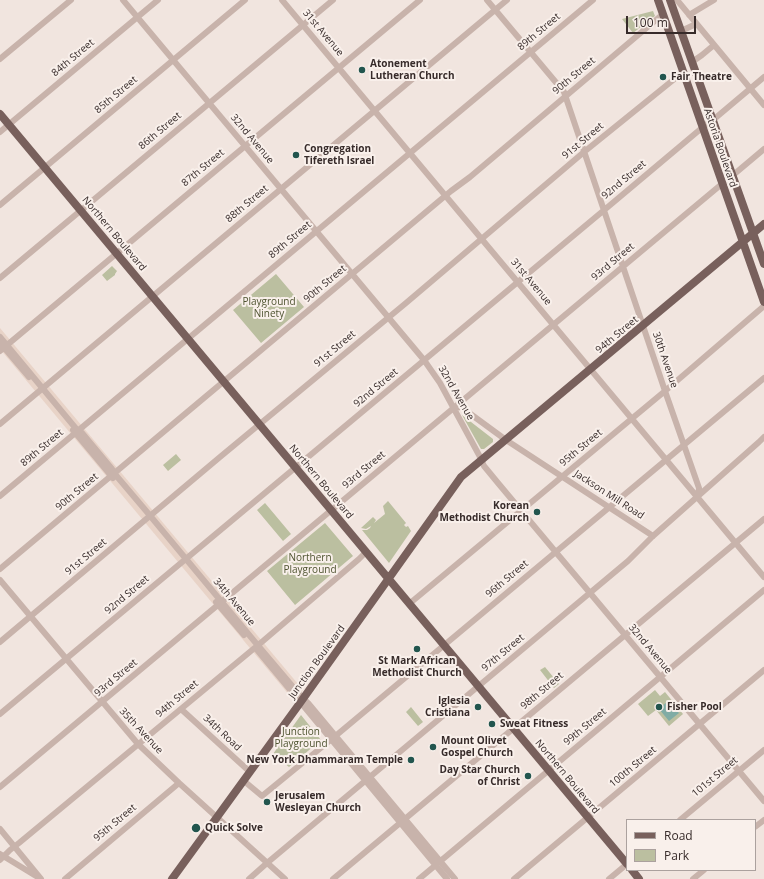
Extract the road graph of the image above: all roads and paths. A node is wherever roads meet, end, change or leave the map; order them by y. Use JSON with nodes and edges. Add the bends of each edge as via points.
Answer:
{"nodes":[{"id":1,"x":71,"y":0,"type":"edge"},
{"id":2,"x":123,"y":0,"type":"edge"},
{"id":3,"x":158,"y":0,"type":"edge"},
{"id":4,"x":245,"y":0,"type":"edge"},
{"id":5,"x":282,"y":0,"type":"edge"},
{"id":6,"x":333,"y":0,"type":"edge"},
{"id":7,"x":420,"y":0,"type":"edge"},
{"id":8,"x":487,"y":0,"type":"edge"},
{"id":9,"x":507,"y":0,"type":"edge"},
{"id":10,"x":593,"y":0,"type":"edge"},
{"id":11,"x":658,"y":0,"type":"edge"},
{"id":12,"x":670,"y":0,"type":"edge"},
{"id":13,"x":677,"y":0,"type":"edge"},
{"id":14,"x":714,"y":0,"type":"edge"},
{"id":15,"x":495,"y":10,"type":"junction"},
{"id":16,"x":663,"y":14,"type":"junction"},
{"id":17,"x":689,"y":15,"type":"junction"},
{"id":18,"x":137,"y":17,"type":"junction"},
{"id":19,"x":696,"y":24,"type":"junction"},
{"id":20,"x":303,"y":25,"type":"junction"},
{"id":21,"x":681,"y":31,"type":"junction"},
{"id":22,"x":714,"y":45,"type":"junction"},
{"id":23,"x":531,"y":52,"type":"junction"},
{"id":24,"x":0,"y":59,"type":"edge"},
{"id":25,"x":173,"y":60,"type":"junction"},
{"id":26,"x":692,"y":62,"type":"junction"},
{"id":27,"x":339,"y":68,"type":"junction"},
{"id":28,"x":683,"y":72,"type":"junction"},
{"id":29,"x":764,"y":77,"type":"edge"},
{"id":30,"x":750,"y":88,"type":"junction"},
{"id":31,"x":566,"y":96,"type":"junction"},
{"id":32,"x":209,"y":103,"type":"junction"},
{"id":33,"x":764,"y":105,"type":"edge"},
{"id":34,"x":374,"y":110,"type":"junction"},
{"id":35,"x":0,"y":114,"type":"edge"},
{"id":36,"x":713,"y":120,"type":"junction"},
{"id":37,"x":9,"y":124,"type":"junction"},
{"id":38,"x":702,"y":127,"type":"junction"},
{"id":39,"x":0,"y":132,"type":"edge"},
{"id":40,"x":245,"y":146,"type":"junction"},
{"id":41,"x":764,"y":149,"type":"edge"},
{"id":42,"x":584,"y":152,"type":"junction"},
{"id":43,"x":410,"y":153,"type":"junction"},
{"id":44,"x":45,"y":167,"type":"junction"},
{"id":45,"x":732,"y":176,"type":"junction"},
{"id":46,"x":723,"y":183,"type":"junction"},
{"id":47,"x":280,"y":189,"type":"junction"},
{"id":48,"x":446,"y":196,"type":"junction"},
{"id":49,"x":0,"y":205,"type":"edge"},
{"id":50,"x":81,"y":210,"type":"junction"},
{"id":51,"x":603,"y":211,"type":"junction"},
{"id":52,"x":764,"y":224,"type":"edge"},
{"id":53,"x":316,"y":232,"type":"junction"},
{"id":54,"x":753,"y":233,"type":"junction"},
{"id":55,"x":482,"y":239,"type":"junction"},
{"id":56,"x":742,"y":242,"type":"junction"},
{"id":57,"x":117,"y":253,"type":"junction"},
{"id":58,"x":764,"y":264,"type":"edge"},
{"id":59,"x":622,"y":267,"type":"junction"},
{"id":60,"x":352,"y":275,"type":"junction"},
{"id":61,"x":0,"y":278,"type":"edge"},
{"id":62,"x":518,"y":282,"type":"junction"},
{"id":63,"x":152,"y":296,"type":"junction"},
{"id":64,"x":764,"y":302,"type":"edge"},
{"id":65,"x":764,"y":306,"type":"edge"},
{"id":66,"x":388,"y":318,"type":"junction"},
{"id":67,"x":554,"y":325,"type":"junction"},
{"id":68,"x":643,"y":326,"type":"junction"},
{"id":69,"x":0,"y":336,"type":"edge"},
{"id":70,"x":188,"y":339,"type":"junction"},
{"id":71,"x":3,"y":347,"type":"edge"},
{"id":72,"x":424,"y":360,"type":"junction"},
{"id":73,"x":591,"y":369,"type":"junction"},
{"id":74,"x":764,"y":378,"type":"edge"},
{"id":75,"x":224,"y":382,"type":"junction"},
{"id":76,"x":41,"y":389,"type":"junction"},
{"id":77,"x":665,"y":391,"type":"junction"},
{"id":78,"x":453,"y":408,"type":"junction"},
{"id":79,"x":632,"y":418,"type":"junction"},
{"id":80,"x":0,"y":424,"type":"edge"},
{"id":81,"x":260,"y":424,"type":"junction"},
{"id":82,"x":77,"y":432,"type":"junction"},
{"id":83,"x":764,"y":437,"type":"edge"},
{"id":84,"x":506,"y":440,"type":"junction"},
{"id":85,"x":684,"y":445,"type":"junction"},
{"id":86,"x":482,"y":460,"type":"junction"},
{"id":87,"x":666,"y":460,"type":"junction"},
{"id":88,"x":296,"y":468,"type":"junction"},
{"id":89,"x":113,"y":475,"type":"junction"},
{"id":90,"x":562,"y":476,"type":"junction"},
{"id":91,"x":0,"y":496,"type":"edge"},
{"id":92,"x":698,"y":497,"type":"junction"},
{"id":93,"x":608,"y":507,"type":"junction"},
{"id":94,"x":332,"y":510,"type":"junction"},
{"id":95,"x":521,"y":510,"type":"junction"},
{"id":96,"x":149,"y":518,"type":"junction"},
{"id":97,"x":764,"y":519,"type":"edge"},
{"id":98,"x":653,"y":536,"type":"junction"},
{"id":99,"x":736,"y":543,"type":"junction"},
{"id":100,"x":366,"y":552,"type":"junction"},
{"id":101,"x":556,"y":552,"type":"junction"},
{"id":102,"x":184,"y":560,"type":"junction"},
{"id":103,"x":0,"y":569,"type":"edge"},
{"id":104,"x":764,"y":577,"type":"edge"},
{"id":105,"x":389,"y":579,"type":"junction"},
{"id":106,"x":0,"y":580,"type":"edge"},
{"id":107,"x":764,"y":590,"type":"edge"},
{"id":108,"x":590,"y":593,"type":"junction"},
{"id":109,"x":220,"y":603,"type":"junction"},
{"id":110,"x":410,"y":604,"type":"junction"},
{"id":111,"x":31,"y":616,"type":"junction"},
{"id":112,"x":625,"y":635,"type":"junction"},
{"id":113,"x":0,"y":642,"type":"edge"},
{"id":114,"x":444,"y":645,"type":"junction"},
{"id":115,"x":256,"y":646,"type":"junction"},
{"id":116,"x":66,"y":659,"type":"junction"},
{"id":117,"x":764,"y":670,"type":"edge"},
{"id":118,"x":660,"y":677,"type":"junction"},
{"id":119,"x":478,"y":686,"type":"junction"},
{"id":120,"x":302,"y":700,"type":"junction"},
{"id":121,"x":102,"y":702,"type":"junction"},
{"id":122,"x":181,"y":708,"type":"junction"},
{"id":123,"x":0,"y":714,"type":"edge"},
{"id":124,"x":700,"y":724,"type":"junction"},
{"id":125,"x":513,"y":728,"type":"junction"},
{"id":126,"x":333,"y":738,"type":"junction"},
{"id":127,"x":138,"y":744,"type":"junction"},
{"id":128,"x":764,"y":750,"type":"edge"},
{"id":129,"x":548,"y":770,"type":"junction"},
{"id":130,"x":739,"y":770,"type":"junction"},
{"id":131,"x":250,"y":772,"type":"junction"},
{"id":132,"x":367,"y":779,"type":"junction"},
{"id":133,"x":244,"y":781,"type":"junction"},
{"id":134,"x":179,"y":783,"type":"junction"},
{"id":135,"x":0,"y":787,"type":"edge"},
{"id":136,"x":764,"y":801,"type":"edge"},
{"id":137,"x":217,"y":817,"type":"junction"},
{"id":138,"x":588,"y":817,"type":"junction"},
{"id":139,"x":681,"y":819,"type":"edge"},
{"id":140,"x":764,"y":820,"type":"edge"},
{"id":141,"x":403,"y":821,"type":"junction"},
{"id":142,"x":756,"y":826,"type":"edge"},
{"id":143,"x":0,"y":830,"type":"edge"},
{"id":144,"x":15,"y":847,"type":"junction"},
{"id":145,"x":1,"y":857,"type":"edge"},
{"id":146,"x":267,"y":863,"type":"junction"},
{"id":147,"x":438,"y":863,"type":"junction"},
{"id":148,"x":626,"y":863,"type":"edge"},
{"id":149,"x":626,"y":865,"type":"edge"},
{"id":150,"x":633,"y":871,"type":"edge"},
{"id":151,"x":703,"y":871,"type":"edge"},
{"id":152,"x":41,"y":879,"type":"edge"},
{"id":153,"x":65,"y":879,"type":"edge"},
{"id":154,"x":172,"y":879,"type":"edge"},
{"id":155,"x":249,"y":879,"type":"edge"},
{"id":156,"x":285,"y":879,"type":"edge"},
{"id":157,"x":333,"y":879,"type":"edge"},
{"id":158,"x":419,"y":879,"type":"edge"},
{"id":159,"x":447,"y":879,"type":"edge"},
{"id":160,"x":455,"y":879,"type":"edge"},
{"id":161,"x":514,"y":879,"type":"edge"},
{"id":162,"x":609,"y":879,"type":"edge"},
{"id":163,"x":639,"y":879,"type":"edge"},
{"id":164,"x":693,"y":879,"type":"edge"}],
"edges":[{"from":1,"to":24,"type":"street"},
{"from":2,"to":18,"type":"street","name":"32nd Avenue"},
{"from":3,"to":18,"type":"street","name":"84th Street"},
{"from":4,"to":25,"type":"street","name":"85th Street"},
{"from":5,"to":20,"type":"street","name":"31st Avenue"},
{"from":6,"to":20,"type":"street","name":"86th Street"},
{"from":7,"to":27,"type":"street","name":"87th Street"},
{"from":8,"to":15,"type":"street","name":"30th Avenue"},
{"from":9,"to":15,"type":"street","name":"88th Street"},
{"from":10,"to":23,"type":"street","name":"89th Street"},
{"from":11,"to":16,"type":"main road","name":"Astoria Boulevard"},
{"from":12,"to":21,"type":"main road","name":"Astoria Boulevard"},
{"from":13,"to":17,"type":"street"},
{"from":14,"to":17,"type":"street"},
{"from":15,"to":23,"type":"street","name":"30th Avenue"},
{"from":15,"to":34,"type":"street","name":"88th Street"},
{"from":16,"to":28,"type":"main road","name":"Astoria Boulevard"},
{"from":16,"to":31,"type":"street","name":"90th Street"},
{"from":17,"to":19,"type":"street"},
{"from":18,"to":25,"type":"street","name":"32nd Avenue"},
{"from":18,"to":37,"type":"street","name":"84th Street"},
{"from":19,"to":21,"type":"street"},
{"from":19,"to":22,"type":"street"},
{"from":20,"to":27,"type":"street","name":"31st Avenue"},
{"from":20,"to":32,"type":"street","name":"86th Street"},
{"from":21,"to":26,"type":"main road","name":"Astoria Boulevard"},
{"from":22,"to":26,"type":"street"},
{"from":22,"to":30,"type":"street"},
{"from":23,"to":31,"type":"street","name":"30th Avenue"},
{"from":23,"to":43,"type":"street","name":"89th Street"},
{"from":25,"to":32,"type":"street","name":"32nd Avenue"},
{"from":25,"to":44,"type":"street","name":"85th Street"},
{"from":26,"to":36,"type":"main road","name":"Astoria Boulevard"},
{"from":27,"to":34,"type":"street","name":"31st Avenue"},
{"from":27,"to":40,"type":"street","name":"87th Street"},
{"from":28,"to":38,"type":"main road","name":"Astoria Boulevard"},
{"from":28,"to":42,"type":"street","name":"91st Street"},
{"from":29,"to":30,"type":"street","name":"92nd Street"},
{"from":30,"to":33,"type":"street"},
{"from":30,"to":36,"type":"street","name":"92nd Street"},
{"from":31,"to":42,"type":"street","name":"30th Avenue"},
{"from":31,"to":48,"type":"street","name":"90th Street"},
{"from":32,"to":40,"type":"street","name":"32nd Avenue"},
{"from":32,"to":50,"type":"street","name":"86th Street"},
{"from":34,"to":43,"type":"street","name":"31st Avenue"},
{"from":34,"to":47,"type":"street","name":"88th Street"},
{"from":35,"to":37,"type":"main road","name":"Northern Boulevard"},
{"from":36,"to":38,"type":"street","name":"92nd Street"},
{"from":36,"to":45,"type":"main road","name":"Astoria Boulevard"},
{"from":37,"to":39,"type":"street","name":"84th Street"},
{"from":37,"to":44,"type":"main road","name":"Northern Boulevard"},
{"from":38,"to":46,"type":"main road","name":"Astoria Boulevard"},
{"from":38,"to":51,"type":"street","name":"92nd Street"},
{"from":40,"to":47,"type":"street","name":"32nd Avenue"},
{"from":40,"to":57,"type":"street","name":"87th Street"},
{"from":41,"to":45,"type":"street"},
{"from":42,"to":51,"type":"street","name":"30th Avenue"},
{"from":42,"to":55,"type":"street","name":"91st Street"},
{"from":43,"to":48,"type":"street","name":"31st Avenue"},
{"from":43,"to":53,"type":"street","name":"89th Street"},
{"from":44,"to":49,"type":"street","name":"85th Street"},
{"from":44,"to":50,"type":"main road","name":"Northern Boulevard"},
{"from":45,"to":54,"type":"main road","name":"Astoria Boulevard"},
{"from":46,"to":56,"type":"main road","name":"Astoria Boulevard"},
{"from":46,"to":59,"type":"street","name":"93rd Street"},
{"from":47,"to":53,"type":"street","name":"32nd Avenue"},
{"from":47,"to":63,"type":"street","name":"88th Street"},
{"from":48,"to":55,"type":"street","name":"31st Avenue"},
{"from":48,"to":60,"type":"street","name":"90th Street"},
{"from":50,"to":57,"type":"main road","name":"Northern Boulevard"},
{"from":50,"to":61,"type":"street","name":"86th Street"},
{"from":51,"to":59,"type":"street","name":"30th Avenue"},
{"from":51,"to":62,"type":"street","name":"92nd Street"},
{"from":52,"to":54,"type":"main road","name":"94th Street"},
{"from":53,"to":60,"type":"street","name":"32nd Avenue"},
{"from":53,"to":70,"type":"street","name":"89th Street"},
{"from":54,"to":56,"type":"main road","name":"94th Street"},
{"from":54,"to":58,"type":"main road","name":"Astoria Boulevard"},
{"from":55,"to":62,"type":"street","name":"31st Avenue"},
{"from":55,"to":66,"type":"street","name":"91st Street"},
{"from":56,"to":64,"type":"main road","name":"Astoria Boulevard"},
{"from":56,"to":68,"type":"main road","name":"94th Street"},
{"from":57,"to":63,"type":"main road","name":"Northern Boulevard"},
{"from":57,"to":71,"type":"street","name":"87th Street"},
{"from":59,"to":67,"type":"street","name":"93rd Street"},
{"from":59,"to":68,"type":"street","name":"30th Avenue"},
{"from":60,"to":66,"type":"street","name":"32nd Avenue"},
{"from":60,"to":75,"type":"street","name":"90th Street"},
{"from":62,"to":67,"type":"street","name":"31st Avenue"},
{"from":62,"to":72,"type":"street","name":"92nd Street"},
{"from":63,"to":70,"type":"main road","name":"Northern Boulevard"},
{"from":63,"to":76,"type":"street","name":"88th Street"},
{"from":65,"to":77,"type":"street","name":"95th Street"},
{"from":66,"to":72,"type":"street","name":"32nd Avenue"},
{"from":66,"to":81,"type":"street","name":"91st Street"},
{"from":67,"to":73,"type":"street","name":"31st Avenue"},
{"from":67,"to":78,"type":"street","name":"93rd Street"},
{"from":68,"to":73,"type":"main road","name":"94th Street"},
{"from":68,"to":77,"type":"street","name":"30th Avenue"},
{"from":69,"to":71,"type":"street","name":"34th Avenue"},
{"from":70,"to":75,"type":"main road","name":"Northern Boulevard"},
{"from":70,"to":82,"type":"street","name":"89th Street"},
{"from":71,"to":76,"type":"street","name":"34th Avenue"},
{"from":72,"to":78,"type":"street","name":"32nd Avenue","via":[[438,379]]},
{"from":72,"to":88,"type":"street","name":"92nd Street"},
{"from":73,"to":79,"type":"street","name":"31st Avenue"},
{"from":73,"to":84,"type":"main road","name":"94th Street"},
{"from":74,"to":85,"type":"street","name":"96th Street"},
{"from":75,"to":81,"type":"main road","name":"Northern Boulevard"},
{"from":75,"to":89,"type":"street","name":"90th Street"},
{"from":76,"to":80,"type":"street","name":"88th Street"},
{"from":76,"to":82,"type":"street","name":"34th Avenue"},
{"from":77,"to":79,"type":"street","name":"95th Street"},
{"from":77,"to":85,"type":"street","name":"30th Avenue"},
{"from":78,"to":84,"type":"street","name":"Jackson Mill Road","via":[[462,407]]},
{"from":78,"to":86,"type":"street","name":"32nd Avenue"},
{"from":78,"to":94,"type":"street","name":"93rd Street"},
{"from":79,"to":87,"type":"street","name":"31st Avenue"},
{"from":79,"to":90,"type":"street","name":"95th Street"},
{"from":81,"to":88,"type":"main road","name":"Northern Boulevard"},
{"from":81,"to":96,"type":"street","name":"91st Street"},
{"from":82,"to":89,"type":"street","name":"34th Avenue"},
{"from":82,"to":91,"type":"street","name":"89th Street"},
{"from":83,"to":92,"type":"street","name":"97th Street"},
{"from":84,"to":86,"type":"main road","name":"94th Street"},
{"from":84,"to":90,"type":"street","name":"Jackson Mill Road"},
{"from":85,"to":87,"type":"street","name":"96th Street"},
{"from":85,"to":92,"type":"street","name":"30th Avenue","via":[[699,488]]},
{"from":86,"to":95,"type":"street","name":"32nd Avenue","via":[[484,466]]},
{"from":86,"to":105,"type":"main road","name":"Junction Boulevard","via":[[461,477]]},
{"from":87,"to":92,"type":"street","name":"31st Avenue"},
{"from":87,"to":93,"type":"street","name":"96th Street"},
{"from":88,"to":94,"type":"main road","name":"Northern Boulevard"},
{"from":88,"to":102,"type":"street","name":"92nd Street"},
{"from":89,"to":96,"type":"street","name":"34th Avenue"},
{"from":89,"to":103,"type":"street","name":"90th Street"},
{"from":90,"to":93,"type":"street","name":"Jackson Mill Road"},
{"from":90,"to":95,"type":"street","name":"95th Street"},
{"from":92,"to":98,"type":"street","name":"97th Street"},
{"from":92,"to":99,"type":"street","name":"31st Avenue"},
{"from":93,"to":98,"type":"street","name":"Jackson Mill Road"},
{"from":93,"to":101,"type":"street","name":"96th Street"},
{"from":94,"to":100,"type":"main road","name":"Northern Boulevard"},
{"from":94,"to":109,"type":"street","name":"93rd Street"},
{"from":95,"to":101,"type":"street","name":"32nd Avenue"},
{"from":95,"to":110,"type":"street","name":"95th Street"},
{"from":96,"to":102,"type":"street","name":"34th Avenue"},
{"from":96,"to":111,"type":"street","name":"91st Street"},
{"from":97,"to":99,"type":"street","name":"98th Street"},
{"from":98,"to":108,"type":"street","name":"97th Street"},
{"from":99,"to":104,"type":"street","name":"31st Avenue"},
{"from":99,"to":112,"type":"street","name":"98th Street"},
{"from":100,"to":105,"type":"main road","name":"Northern Boulevard"},
{"from":100,"to":115,"type":"street","name":"94th Street"},
{"from":101,"to":108,"type":"street","name":"32nd Avenue"},
{"from":101,"to":114,"type":"street","name":"96th Street"},
{"from":102,"to":109,"type":"street","name":"34th Avenue"},
{"from":102,"to":116,"type":"street","name":"92nd Street"},
{"from":105,"to":110,"type":"main road","name":"Northern Boulevard"},
{"from":105,"to":120,"type":"main road","name":"Junction Boulevard"},
{"from":106,"to":111,"type":"street","name":"35th Avenue"},
{"from":107,"to":118,"type":"street","name":"99th Street"},
{"from":108,"to":112,"type":"street","name":"32nd Avenue"},
{"from":108,"to":119,"type":"street","name":"97th Street"},
{"from":109,"to":115,"type":"street","name":"34th Avenue"},
{"from":109,"to":121,"type":"street","name":"93rd Street"},
{"from":110,"to":114,"type":"main road","name":"Northern Boulevard"},
{"from":111,"to":113,"type":"street","name":"91st Street"},
{"from":111,"to":116,"type":"street","name":"35th Avenue"},
{"from":112,"to":118,"type":"street","name":"32nd Avenue"},
{"from":112,"to":125,"type":"street","name":"98th Street"},
{"from":114,"to":119,"type":"main road","name":"Northern Boulevard"},
{"from":114,"to":126,"type":"street","name":"96th Street"},
{"from":115,"to":120,"type":"street","name":"34th Avenue"},
{"from":115,"to":122,"type":"street","name":"94th Street"},
{"from":116,"to":121,"type":"street","name":"35th Avenue"},
{"from":116,"to":123,"type":"street","name":"92nd Street"},
{"from":117,"to":124,"type":"street","name":"100th Street"},
{"from":118,"to":124,"type":"street","name":"32nd Avenue"},
{"from":118,"to":129,"type":"street","name":"99th Street"},
{"from":119,"to":125,"type":"main road","name":"Northern Boulevard"},
{"from":119,"to":132,"type":"street","name":"97th Street"},
{"from":120,"to":126,"type":"street","name":"34th Avenue"},
{"from":120,"to":131,"type":"main road","name":"Junction Boulevard"},
{"from":121,"to":127,"type":"street","name":"35th Avenue"},
{"from":121,"to":135,"type":"street","name":"93rd Street"},
{"from":122,"to":127,"type":"street","name":"94th Street"},
{"from":122,"to":131,"type":"street","name":"34th Road"},
{"from":124,"to":130,"type":"street","name":"32nd Avenue"},
{"from":124,"to":138,"type":"street","name":"100th Street"},
{"from":125,"to":129,"type":"main road","name":"Northern Boulevard"},
{"from":125,"to":141,"type":"street","name":"98th Street"},
{"from":126,"to":132,"type":"street","name":"34th Avenue"},
{"from":126,"to":133,"type":"street","name":"96th Street","via":[[262,796]]},
{"from":127,"to":134,"type":"street","name":"35th Avenue"},
{"from":127,"to":144,"type":"street","name":"94th Street"},
{"from":128,"to":130,"type":"street","name":"101st Street"},
{"from":129,"to":138,"type":"main road","name":"Northern Boulevard"},
{"from":129,"to":147,"type":"street","name":"99th Street"},
{"from":130,"to":136,"type":"street","name":"32nd Avenue"},
{"from":130,"to":139,"type":"street","name":"101st Street"},
{"from":131,"to":133,"type":"main road","name":"Junction Boulevard"},
{"from":132,"to":141,"type":"street","name":"34th Avenue"},
{"from":132,"to":146,"type":"street","name":"97th Street"},
{"from":133,"to":137,"type":"main road","name":"Junction Boulevard"},
{"from":134,"to":137,"type":"street","name":"35th Avenue"},
{"from":134,"to":153,"type":"street","name":"95th Street"},
{"from":137,"to":146,"type":"street","name":"35th Avenue"},
{"from":137,"to":154,"type":"main road","name":"Junction Boulevard"},
{"from":138,"to":148,"type":"main road","name":"Northern Boulevard"},
{"from":138,"to":161,"type":"street","name":"100th Street"},
{"from":140,"to":142,"type":"street"},
{"from":141,"to":147,"type":"street","name":"34th Avenue"},
{"from":141,"to":157,"type":"street","name":"98th Street"},
{"from":143,"to":144,"type":"street"},
{"from":144,"to":145,"type":"street","name":"94th Street"},
{"from":144,"to":152,"type":"street"},
{"from":145,"to":152,"type":"street"},
{"from":146,"to":155,"type":"street","name":"97th Street"},
{"from":146,"to":156,"type":"street","name":"35th Avenue"},
{"from":147,"to":158,"type":"street","name":"99th Street"},
{"from":147,"to":159,"type":"street","name":"34th Avenue"},
{"from":147,"to":160,"type":"street","name":"34th Avenue"},
{"from":149,"to":162,"type":"street"},
{"from":150,"to":163,"type":"main road"},
{"from":151,"to":164,"type":"street"}]}
